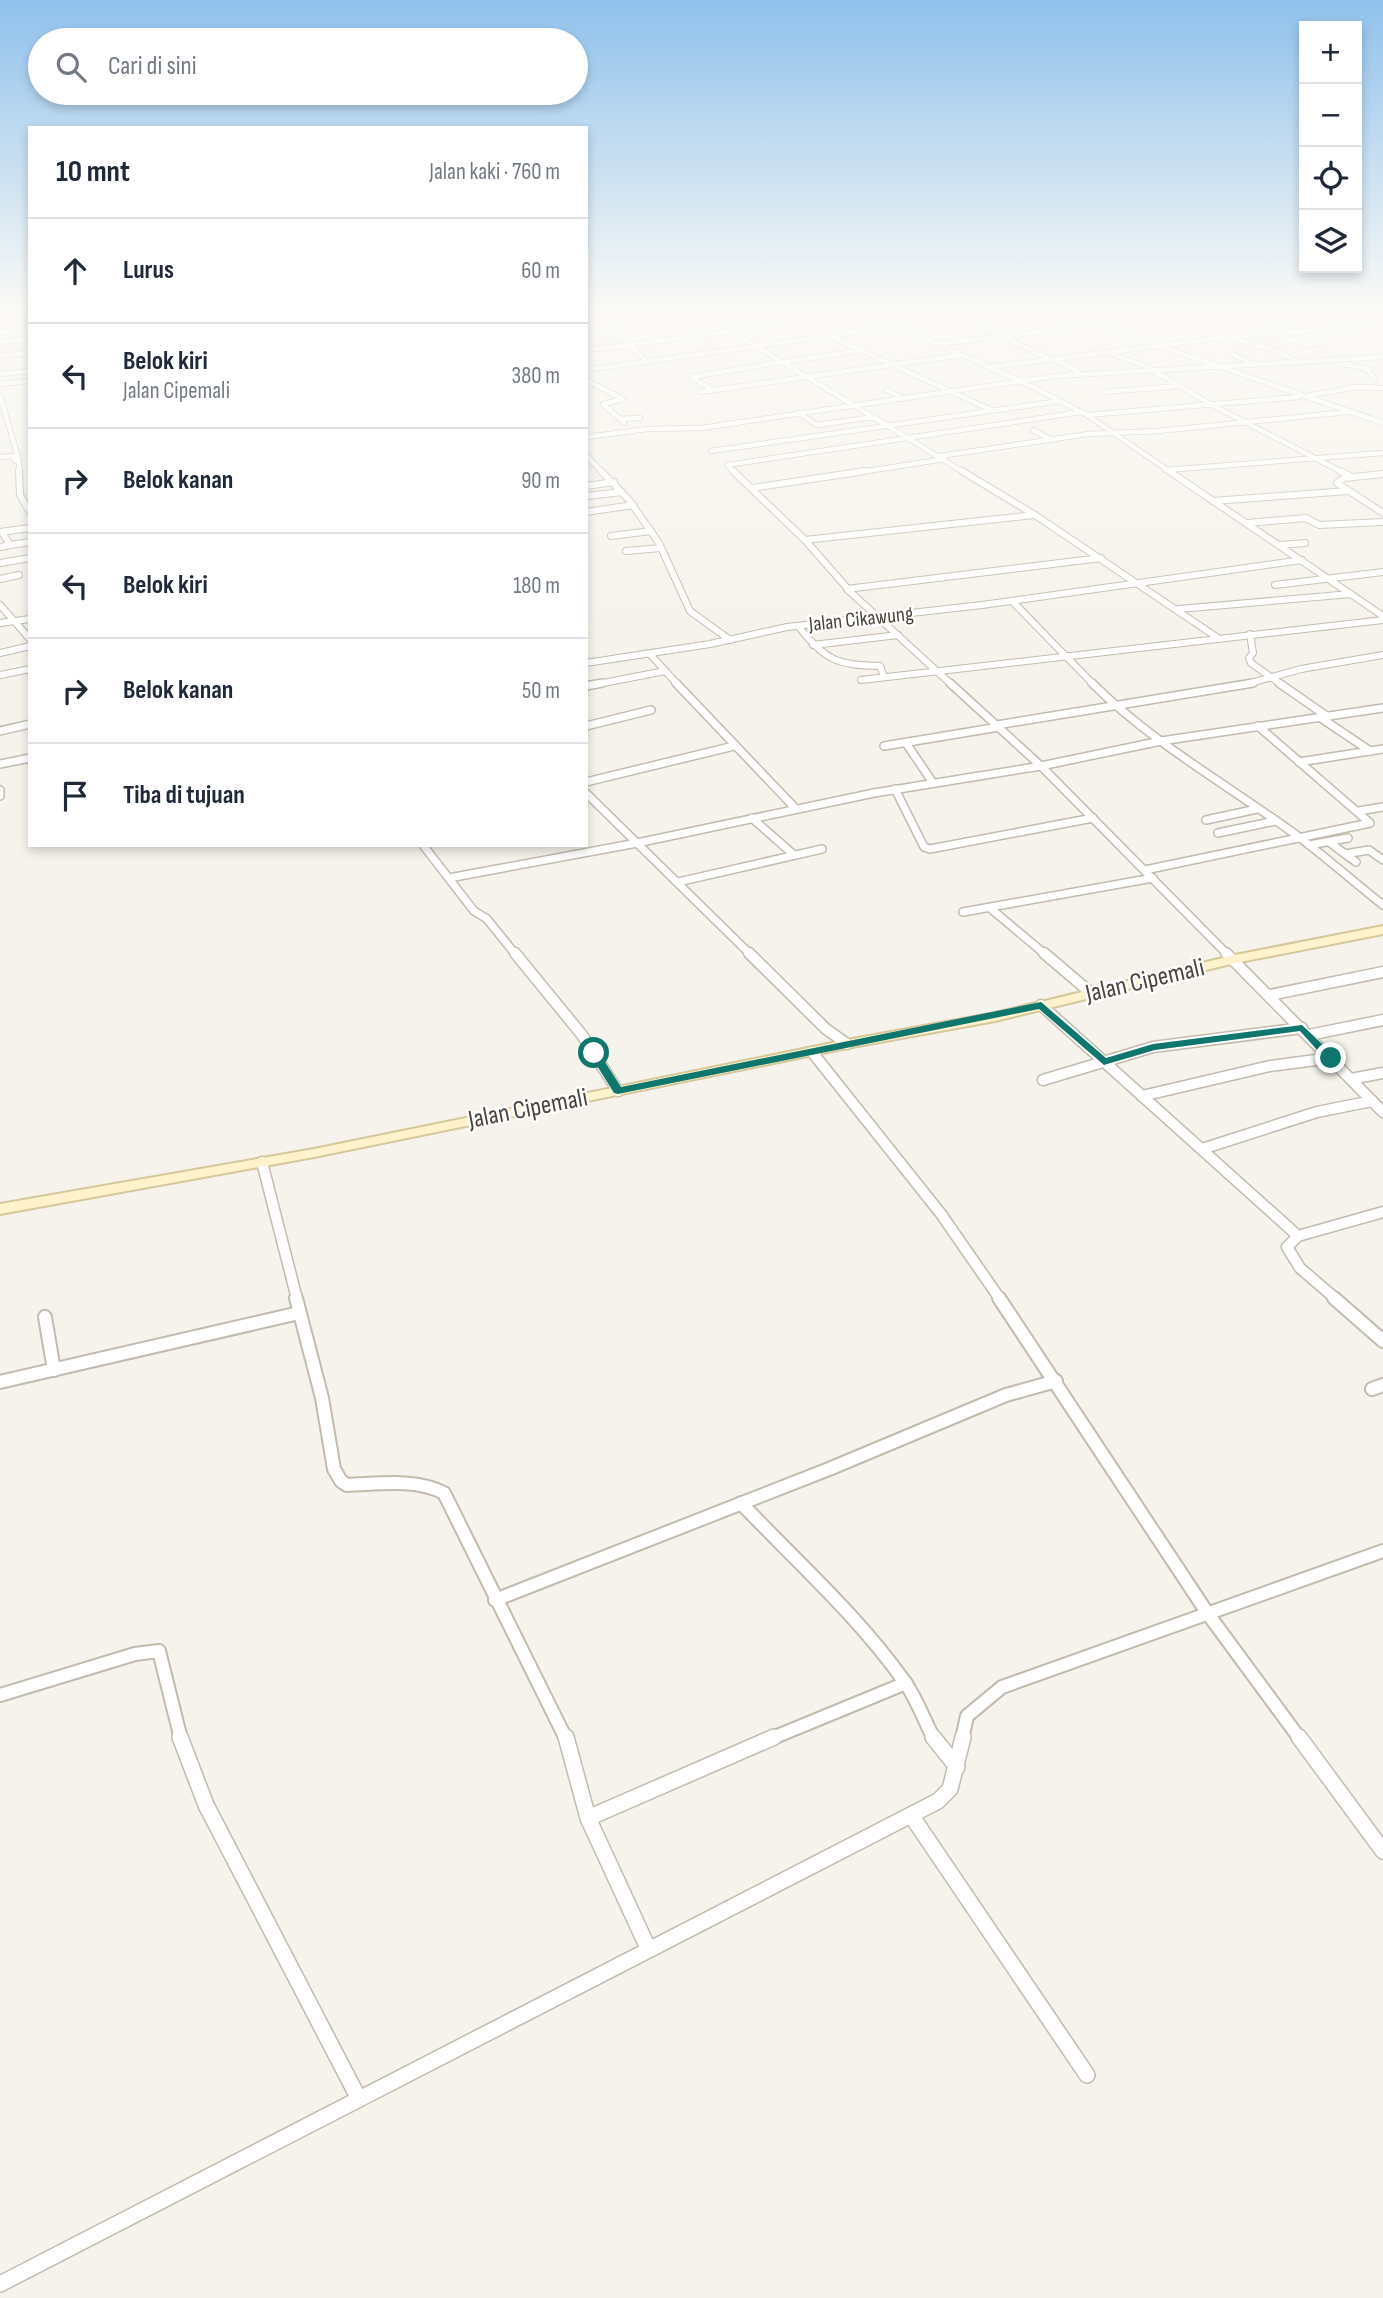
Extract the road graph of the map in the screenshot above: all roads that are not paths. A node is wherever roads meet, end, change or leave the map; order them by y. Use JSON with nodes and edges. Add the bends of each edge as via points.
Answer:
{"nodes":[{"id":1,"x":5,"y":413,"type":"edge"},
{"id":2,"x":613,"y":413,"type":"edge"},
{"id":3,"x":797,"y":413,"type":"edge"},
{"id":4,"x":799,"y":413,"type":"edge"},
{"id":5,"x":868,"y":413,"type":"edge"},
{"id":6,"x":970,"y":413,"type":"edge"},
{"id":7,"x":1095,"y":413,"type":"edge"},
{"id":8,"x":1228,"y":413,"type":"edge"},
{"id":9,"x":1337,"y":413,"type":"edge"},
{"id":10,"x":1352,"y":413,"type":"edge"},
{"id":11,"x":1084,"y":414,"type":"junction"},
{"id":12,"x":874,"y":417,"type":"junction"},
{"id":13,"x":640,"y":418,"type":"dead end"},
{"id":14,"x":620,"y":419,"type":"junction"},
{"id":15,"x":1247,"y":423,"type":"junction"},
{"id":16,"x":1383,"y":423,"type":"edge"},
{"id":17,"x":888,"y":425,"type":"junction"},
{"id":18,"x":1032,"y":430,"type":"dead end"},
{"id":19,"x":632,"y":431,"type":"junction"},
{"id":20,"x":1116,"y":433,"type":"junction"},
{"id":21,"x":588,"y":436,"type":"edge"},
{"id":22,"x":910,"y":438,"type":"junction"},
{"id":23,"x":1050,"y":439,"type":"junction"},
{"id":24,"x":1002,"y":446,"type":"junction"},
{"id":25,"x":1015,"y":450,"type":"dead end"},
{"id":26,"x":711,"y":451,"type":"dead end"},
{"id":27,"x":1383,"y":453,"type":"edge"},
{"id":28,"x":588,"y":456,"type":"edge"},
{"id":29,"x":0,"y":457,"type":"edge"},
{"id":30,"x":942,"y":458,"type":"junction"},
{"id":31,"x":1320,"y":458,"type":"junction"},
{"id":32,"x":17,"y":461,"type":"junction"},
{"id":33,"x":0,"y":463,"type":"edge"},
{"id":34,"x":595,"y":463,"type":"junction"},
{"id":35,"x":588,"y":464,"type":"edge"},
{"id":36,"x":1166,"y":470,"type":"junction"},
{"id":37,"x":1383,"y":474,"type":"edge"},
{"id":38,"x":1352,"y":477,"type":"junction"},
{"id":39,"x":614,"y":482,"type":"junction"},
{"id":40,"x":588,"y":486,"type":"edge"},
{"id":41,"x":752,"y":488,"type":"junction"},
{"id":42,"x":1348,"y":491,"type":"junction"},
{"id":43,"x":622,"y":492,"type":"junction"},
{"id":44,"x":588,"y":496,"type":"edge"},
{"id":45,"x":1212,"y":501,"type":"junction"},
{"id":46,"x":633,"y":505,"type":"junction"},
{"id":47,"x":28,"y":509,"type":"edge"},
{"id":48,"x":588,"y":512,"type":"edge"},
{"id":49,"x":1383,"y":513,"type":"edge"},
{"id":50,"x":1035,"y":515,"type":"junction"},
{"id":51,"x":1383,"y":522,"type":"edge"},
{"id":52,"x":1246,"y":523,"type":"junction"},
{"id":53,"x":28,"y":528,"type":"edge"},
{"id":54,"x":651,"y":531,"type":"junction"},
{"id":55,"x":1,"y":532,"type":"edge"},
{"id":56,"x":611,"y":536,"type":"dead end"},
{"id":57,"x":804,"y":540,"type":"junction"},
{"id":58,"x":28,"y":542,"type":"edge"},
{"id":59,"x":1304,"y":543,"type":"dead end"},
{"id":60,"x":10,"y":545,"type":"junction"},
{"id":61,"x":1280,"y":545,"type":"junction"},
{"id":62,"x":0,"y":547,"type":"edge"},
{"id":63,"x":661,"y":548,"type":"junction"},
{"id":64,"x":626,"y":551,"type":"dead end"},
{"id":65,"x":28,"y":558,"type":"edge"},
{"id":66,"x":1101,"y":558,"type":"junction"},
{"id":67,"x":1302,"y":560,"type":"junction"},
{"id":68,"x":0,"y":563,"type":"edge"},
{"id":69,"x":1383,"y":572,"type":"edge"},
{"id":70,"x":19,"y":575,"type":"dead end"},
{"id":71,"x":0,"y":579,"type":"edge"},
{"id":72,"x":1329,"y":579,"type":"junction"},
{"id":73,"x":1138,"y":583,"type":"junction"},
{"id":74,"x":1275,"y":585,"type":"dead end"},
{"id":75,"x":848,"y":589,"type":"junction"},
{"id":76,"x":1351,"y":594,"type":"junction"},
{"id":77,"x":1012,"y":601,"type":"junction"},
{"id":78,"x":0,"y":605,"type":"edge"},
{"id":79,"x":1179,"y":609,"type":"junction"},
{"id":80,"x":876,"y":618,"type":"junction"},
{"id":81,"x":1383,"y":618,"type":"edge"},
{"id":82,"x":28,"y":619,"type":"edge"},
{"id":83,"x":13,"y":621,"type":"junction"},
{"id":84,"x":0,"y":623,"type":"edge"},
{"id":85,"x":798,"y":625,"type":"junction"},
{"id":86,"x":898,"y":635,"type":"junction"},
{"id":87,"x":1250,"y":635,"type":"junction"},
{"id":88,"x":28,"y":637,"type":"edge"},
{"id":89,"x":1218,"y":638,"type":"junction"},
{"id":90,"x":730,"y":640,"type":"junction"},
{"id":91,"x":813,"y":645,"type":"junction"},
{"id":92,"x":28,"y":646,"type":"edge"},
{"id":93,"x":0,"y":653,"type":"edge"},
{"id":94,"x":650,"y":654,"type":"junction"},
{"id":95,"x":1383,"y":655,"type":"edge"},
{"id":96,"x":1066,"y":657,"type":"junction"},
{"id":97,"x":588,"y":663,"type":"edge"},
{"id":98,"x":28,"y":668,"type":"edge"},
{"id":99,"x":665,"y":671,"type":"junction"},
{"id":100,"x":938,"y":671,"type":"junction"},
{"id":101,"x":0,"y":675,"type":"edge"},
{"id":102,"x":1269,"y":676,"type":"junction"},
{"id":103,"x":884,"y":677,"type":"junction"},
{"id":104,"x":861,"y":680,"type":"dead end"},
{"id":105,"x":588,"y":687,"type":"edge"},
{"id":106,"x":1114,"y":705,"type":"junction"},
{"id":107,"x":1383,"y":708,"type":"edge"},
{"id":108,"x":651,"y":710,"type":"dead end"},
{"id":109,"x":1324,"y":717,"type":"junction"},
{"id":110,"x":28,"y":724,"type":"edge"},
{"id":111,"x":588,"y":726,"type":"edge"},
{"id":112,"x":998,"y":726,"type":"junction"},
{"id":113,"x":1258,"y":726,"type":"junction"},
{"id":114,"x":0,"y":731,"type":"edge"},
{"id":115,"x":1161,"y":741,"type":"junction"},
{"id":116,"x":906,"y":743,"type":"junction"},
{"id":117,"x":734,"y":746,"type":"junction"},
{"id":118,"x":884,"y":746,"type":"dead end"},
{"id":119,"x":1378,"y":751,"type":"edge"},
{"id":120,"x":28,"y":758,"type":"edge"},
{"id":121,"x":1299,"y":762,"type":"junction"},
{"id":122,"x":0,"y":764,"type":"edge"},
{"id":123,"x":1041,"y":766,"type":"junction"},
{"id":124,"x":588,"y":782,"type":"edge"},
{"id":125,"x":933,"y":783,"type":"junction"},
{"id":126,"x":895,"y":789,"type":"junction"},
{"id":127,"x":0,"y":790,"type":"edge"},
{"id":128,"x":588,"y":795,"type":"edge"},
{"id":129,"x":0,"y":796,"type":"edge"},
{"id":130,"x":1383,"y":807,"type":"edge"},
{"id":131,"x":794,"y":808,"type":"junction"},
{"id":132,"x":1258,"y":809,"type":"junction"},
{"id":133,"x":1359,"y":811,"type":"junction"},
{"id":134,"x":752,"y":817,"type":"junction"},
{"id":135,"x":1093,"y":818,"type":"junction"},
{"id":136,"x":1206,"y":820,"type":"dead end"},
{"id":137,"x":1275,"y":821,"type":"junction"},
{"id":138,"x":1218,"y":834,"type":"dead end"},
{"id":139,"x":1300,"y":838,"type":"junction"},
{"id":140,"x":1348,"y":838,"type":"dead end"},
{"id":141,"x":1329,"y":842,"type":"junction"},
{"id":142,"x":637,"y":843,"type":"junction"},
{"id":143,"x":1309,"y":845,"type":"junction"},
{"id":144,"x":425,"y":847,"type":"edge"},
{"id":145,"x":822,"y":849,"type":"dead end"},
{"id":146,"x":1345,"y":854,"type":"junction"},
{"id":147,"x":794,"y":855,"type":"junction"},
{"id":148,"x":1383,"y":860,"type":"edge"},
{"id":149,"x":1356,"y":862,"type":"dead end"},
{"id":150,"x":1145,"y":870,"type":"junction"},
{"id":151,"x":449,"y":878,"type":"junction"},
{"id":152,"x":1153,"y":878,"type":"junction"},
{"id":153,"x":678,"y":882,"type":"junction"},
{"id":154,"x":1383,"y":905,"type":"edge"},
{"id":155,"x":990,"y":908,"type":"junction"},
{"id":156,"x":963,"y":912,"type":"dead end"},
{"id":157,"x":1383,"y":930,"type":"edge"},
{"id":158,"x":1235,"y":959,"type":"junction"},
{"id":159,"x":1383,"y":972,"type":"edge"},
{"id":160,"x":1091,"y":993,"type":"junction"},
{"id":161,"x":1269,"y":995,"type":"junction"},
{"id":162,"x":1041,"y":1005,"type":"junction"},
{"id":163,"x":1383,"y":1020,"type":"edge"},
{"id":164,"x":826,"y":1029,"type":"junction"},
{"id":165,"x":1305,"y":1031,"type":"junction"},
{"id":166,"x":847,"y":1044,"type":"junction"},
{"id":167,"x":827,"y":1048,"type":"junction"},
{"id":168,"x":812,"y":1052,"type":"junction"},
{"id":169,"x":1331,"y":1058,"type":"junction"},
{"id":170,"x":1104,"y":1062,"type":"junction"},
{"id":171,"x":1383,"y":1073,"type":"edge"},
{"id":172,"x":1351,"y":1079,"type":"junction"},
{"id":173,"x":1043,"y":1080,"type":"dead end"},
{"id":174,"x":618,"y":1091,"type":"junction"},
{"id":175,"x":1142,"y":1096,"type":"junction"},
{"id":176,"x":1372,"y":1101,"type":"junction"},
{"id":177,"x":1383,"y":1112,"type":"edge"},
{"id":178,"x":1202,"y":1149,"type":"junction"},
{"id":179,"x":262,"y":1162,"type":"junction"},
{"id":180,"x":0,"y":1209,"type":"edge"},
{"id":181,"x":1383,"y":1212,"type":"edge"},
{"id":182,"x":1298,"y":1236,"type":"junction"},
{"id":183,"x":299,"y":1312,"type":"junction"},
{"id":184,"x":45,"y":1317,"type":"dead end"},
{"id":185,"x":1383,"y":1340,"type":"edge"},
{"id":186,"x":54,"y":1370,"type":"junction"},
{"id":187,"x":1056,"y":1381,"type":"junction"},
{"id":188,"x":0,"y":1382,"type":"edge"},
{"id":189,"x":741,"y":1503,"type":"junction"},
{"id":190,"x":1383,"y":1551,"type":"edge"},
{"id":191,"x":495,"y":1600,"type":"junction"},
{"id":192,"x":1208,"y":1614,"type":"junction"},
{"id":193,"x":906,"y":1683,"type":"junction"},
{"id":194,"x":0,"y":1695,"type":"edge"},
{"id":195,"x":957,"y":1767,"type":"junction"},
{"id":196,"x":911,"y":1815,"type":"junction"},
{"id":197,"x":588,"y":1818,"type":"junction"},
{"id":198,"x":1383,"y":1852,"type":"edge"},
{"id":199,"x":648,"y":1948,"type":"junction"},
{"id":200,"x":1087,"y":2075,"type":"dead end"},
{"id":201,"x":359,"y":2099,"type":"junction"},
{"id":202,"x":0,"y":2284,"type":"edge"}],
"edges":[{"from":1,"to":32,"type":"street"},
{"from":2,"to":14,"type":"street"},
{"from":3,"to":19,"type":"street","via":[[701,428]]},
{"from":4,"to":12,"type":"street","via":[[817,425]]},
{"from":5,"to":12,"type":"street"},
{"from":6,"to":17,"type":"street"},
{"from":7,"to":11,"type":"street"},
{"from":8,"to":15,"type":"street"},
{"from":9,"to":15,"type":"street"},
{"from":10,"to":16,"type":"street"},
{"from":11,"to":20,"type":"street"},
{"from":11,"to":22,"type":"street"},
{"from":12,"to":17,"type":"street"},
{"from":13,"to":14,"type":"street"},
{"from":14,"to":19,"type":"street"},
{"from":15,"to":20,"type":"street"},
{"from":15,"to":31,"type":"street"},
{"from":17,"to":22,"type":"street"},
{"from":17,"to":26,"type":"street"},
{"from":18,"to":23,"type":"street"},
{"from":19,"to":21,"type":"street"},
{"from":20,"to":23,"type":"street"},
{"from":20,"to":36,"type":"street"},
{"from":22,"to":30,"type":"street"},
{"from":22,"to":41,"type":"street","via":[[727,465]]},
{"from":23,"to":24,"type":"street"},
{"from":24,"to":25,"type":"street"},
{"from":24,"to":30,"type":"street"},
{"from":27,"to":31,"type":"street"},
{"from":28,"to":34,"type":"street"},
{"from":29,"to":32,"type":"street","via":[[12,456]]},
{"from":30,"to":41,"type":"street"},
{"from":30,"to":50,"type":"street"},
{"from":31,"to":36,"type":"street"},
{"from":31,"to":38,"type":"street"},
{"from":32,"to":33,"type":"street"},
{"from":32,"to":47,"type":"street","via":[[20,495]]},
{"from":34,"to":35,"type":"street"},
{"from":34,"to":39,"type":"street"},
{"from":36,"to":45,"type":"street"},
{"from":37,"to":38,"type":"street"},
{"from":38,"to":42,"type":"street","via":[[1337,483]]},
{"from":39,"to":40,"type":"street"},
{"from":39,"to":43,"type":"street"},
{"from":41,"to":57,"type":"street"},
{"from":42,"to":45,"type":"street"},
{"from":42,"to":49,"type":"street"},
{"from":43,"to":44,"type":"street"},
{"from":43,"to":46,"type":"street"},
{"from":45,"to":52,"type":"street"},
{"from":46,"to":48,"type":"street"},
{"from":46,"to":54,"type":"street"},
{"from":50,"to":57,"type":"street"},
{"from":50,"to":66,"type":"street"},
{"from":51,"to":52,"type":"street","via":[[1320,525],[1306,518]]},
{"from":52,"to":61,"type":"street"},
{"from":53,"to":55,"type":"street"},
{"from":54,"to":56,"type":"street"},
{"from":54,"to":63,"type":"street"},
{"from":55,"to":60,"type":"street"},
{"from":57,"to":75,"type":"street"},
{"from":58,"to":60,"type":"street"},
{"from":59,"to":61,"type":"street"},
{"from":60,"to":62,"type":"street"},
{"from":61,"to":67,"type":"street"},
{"from":63,"to":64,"type":"street"},
{"from":63,"to":90,"type":"street","via":[[690,611]]},
{"from":65,"to":68,"type":"street"},
{"from":66,"to":73,"type":"street"},
{"from":66,"to":75,"type":"street"},
{"from":67,"to":72,"type":"street"},
{"from":67,"to":73,"type":"street","name":"Jalan Cikawung"},
{"from":69,"to":72,"type":"street"},
{"from":70,"to":71,"type":"street"},
{"from":72,"to":74,"type":"street"},
{"from":72,"to":76,"type":"street"},
{"from":73,"to":77,"type":"street","name":"Jalan Cikawung"},
{"from":73,"to":79,"type":"street"},
{"from":75,"to":80,"type":"street"},
{"from":76,"to":79,"type":"street"},
{"from":76,"to":81,"type":"street"},
{"from":77,"to":80,"type":"street","name":"Jalan Cikawung"},
{"from":77,"to":96,"type":"street"},
{"from":78,"to":83,"type":"street"},
{"from":79,"to":89,"type":"street"},
{"from":80,"to":85,"type":"street","name":"Jalan Cikawung"},
{"from":80,"to":86,"type":"street"},
{"from":81,"to":87,"type":"street"},
{"from":82,"to":83,"type":"street"},
{"from":83,"to":84,"type":"street"},
{"from":83,"to":88,"type":"street"},
{"from":85,"to":90,"type":"street","name":"Jalan Cikawung"},
{"from":85,"to":91,"type":"street"},
{"from":86,"to":91,"type":"street"},
{"from":86,"to":100,"type":"street"},
{"from":87,"to":89,"type":"street"},
{"from":87,"to":102,"type":"street","via":[[1250,660]]},
{"from":89,"to":96,"type":"street"},
{"from":90,"to":94,"type":"street","name":"Jalan Cikawung"},
{"from":91,"to":103,"type":"street","via":[[843,665],[880,666]]},
{"from":92,"to":93,"type":"street"},
{"from":94,"to":97,"type":"street","name":"Jalan Cikawung"},
{"from":94,"to":99,"type":"street"},
{"from":95,"to":102,"type":"street"},
{"from":96,"to":100,"type":"street"},
{"from":96,"to":106,"type":"street"},
{"from":98,"to":101,"type":"street"},
{"from":99,"to":105,"type":"street"},
{"from":99,"to":117,"type":"street"},
{"from":100,"to":103,"type":"street"},
{"from":100,"to":112,"type":"street"},
{"from":102,"to":106,"type":"street","via":[[1253,683]]},
{"from":102,"to":109,"type":"street"},
{"from":103,"to":104,"type":"street"},
{"from":106,"to":112,"type":"street"},
{"from":106,"to":115,"type":"street"},
{"from":107,"to":109,"type":"street"},
{"from":108,"to":111,"type":"street"},
{"from":109,"to":113,"type":"street"},
{"from":109,"to":119,"type":"street"},
{"from":110,"to":114,"type":"street"},
{"from":112,"to":116,"type":"street"},
{"from":112,"to":123,"type":"street"},
{"from":113,"to":115,"type":"street"},
{"from":113,"to":121,"type":"street"},
{"from":115,"to":123,"type":"street"},
{"from":115,"to":132,"type":"street"},
{"from":116,"to":118,"type":"street"},
{"from":116,"to":125,"type":"street"},
{"from":117,"to":124,"type":"street"},
{"from":117,"to":131,"type":"street"},
{"from":119,"to":121,"type":"street"},
{"from":120,"to":122,"type":"street"},
{"from":121,"to":133,"type":"street"},
{"from":123,"to":125,"type":"street"},
{"from":123,"to":135,"type":"street"},
{"from":125,"to":126,"type":"street"},
{"from":126,"to":131,"type":"street"},
{"from":126,"to":135,"type":"street","via":[[924,846],[930,849]]},
{"from":127,"to":129,"type":"street"},
{"from":128,"to":142,"type":"street"},
{"from":130,"to":133,"type":"street"},
{"from":131,"to":134,"type":"street"},
{"from":132,"to":136,"type":"street"},
{"from":132,"to":137,"type":"street"},
{"from":133,"to":139,"type":"street","via":[[1370,823]]},
{"from":134,"to":142,"type":"street"},
{"from":134,"to":147,"type":"street"},
{"from":135,"to":150,"type":"street"},
{"from":137,"to":138,"type":"street"},
{"from":137,"to":139,"type":"street"},
{"from":139,"to":143,"type":"street"},
{"from":139,"to":150,"type":"street"},
{"from":140,"to":141,"type":"street"},
{"from":141,"to":143,"type":"street"},
{"from":141,"to":146,"type":"street"},
{"from":142,"to":151,"type":"street"},
{"from":142,"to":153,"type":"street"},
{"from":143,"to":154,"type":"street"},
{"from":144,"to":151,"type":"street"},
{"from":145,"to":147,"type":"street"},
{"from":146,"to":148,"type":"street","via":[[1369,850]]},
{"from":146,"to":149,"type":"street"},
{"from":147,"to":153,"type":"street"},
{"from":150,"to":152,"type":"street"},
{"from":151,"to":174,"type":"street","via":[[582,1035]]},
{"from":152,"to":155,"type":"street"},
{"from":152,"to":158,"type":"street"},
{"from":153,"to":164,"type":"street"},
{"from":155,"to":156,"type":"street"},
{"from":155,"to":160,"type":"street"},
{"from":157,"to":158,"type":"main road","name":"Jalan Cipemali"},
{"from":158,"to":160,"type":"main road","name":"Jalan Cipemali"},
{"from":158,"to":161,"type":"street"},
{"from":159,"to":161,"type":"street"},
{"from":160,"to":162,"type":"main road","name":"Jalan Cipemali"},
{"from":161,"to":165,"type":"street"},
{"from":162,"to":166,"type":"main road","name":"Jalan Cipemali"},
{"from":162,"to":170,"type":"street"},
{"from":163,"to":165,"type":"street"},
{"from":164,"to":166,"type":"street"},
{"from":164,"to":167,"type":"street"},
{"from":165,"to":169,"type":"street"},
{"from":165,"to":170,"type":"street","via":[[1153,1047]]},
{"from":166,"to":167,"type":"main road","name":"Jalan Cipemali"},
{"from":167,"to":168,"type":"main road","name":"Jalan Cipemali"},
{"from":168,"to":174,"type":"main road","name":"Jalan Cipemali"},
{"from":168,"to":187,"type":"street","via":[[941,1214]]},
{"from":169,"to":172,"type":"street"},
{"from":169,"to":175,"type":"street","via":[[1270,1066]]},
{"from":170,"to":173,"type":"street"},
{"from":170,"to":175,"type":"street"},
{"from":171,"to":172,"type":"street"},
{"from":172,"to":176,"type":"street"},
{"from":174,"to":179,"type":"main road","name":"Jalan Cipemali"},
{"from":175,"to":178,"type":"street"},
{"from":176,"to":177,"type":"street"},
{"from":176,"to":178,"type":"street","via":[[1317,1112]]},
{"from":178,"to":182,"type":"street"},
{"from":179,"to":180,"type":"main road","name":"Jalan Cipemali"},
{"from":179,"to":183,"type":"street"},
{"from":181,"to":182,"type":"street"},
{"from":182,"to":185,"type":"street","via":[[1287,1247],[1300,1268]]},
{"from":183,"to":186,"type":"street"},
{"from":183,"to":191,"type":"street","via":[[338,1479],[347,1485],[435,1487],[444,1493]]},
{"from":184,"to":186,"type":"street"},
{"from":186,"to":188,"type":"street"},
{"from":187,"to":189,"type":"street","via":[[1006,1395]]},
{"from":187,"to":192,"type":"street"},
{"from":189,"to":191,"type":"street"},
{"from":189,"to":193,"type":"street"},
{"from":190,"to":192,"type":"street"},
{"from":191,"to":197,"type":"street","via":[[562,1726]]},
{"from":192,"to":195,"type":"street","via":[[1002,1687],[967,1716]]},
{"from":192,"to":198,"type":"street"},
{"from":193,"to":195,"type":"street","via":[[938,1749]]},
{"from":193,"to":197,"type":"street"},
{"from":194,"to":201,"type":"street","via":[[135,1654],[159,1651],[181,1740],[206,1805]]},
{"from":195,"to":196,"type":"street","via":[[945,1794]]},
{"from":196,"to":199,"type":"street"},
{"from":196,"to":200,"type":"street"},
{"from":197,"to":199,"type":"street"},
{"from":199,"to":201,"type":"street"},
{"from":201,"to":202,"type":"street"}]}
